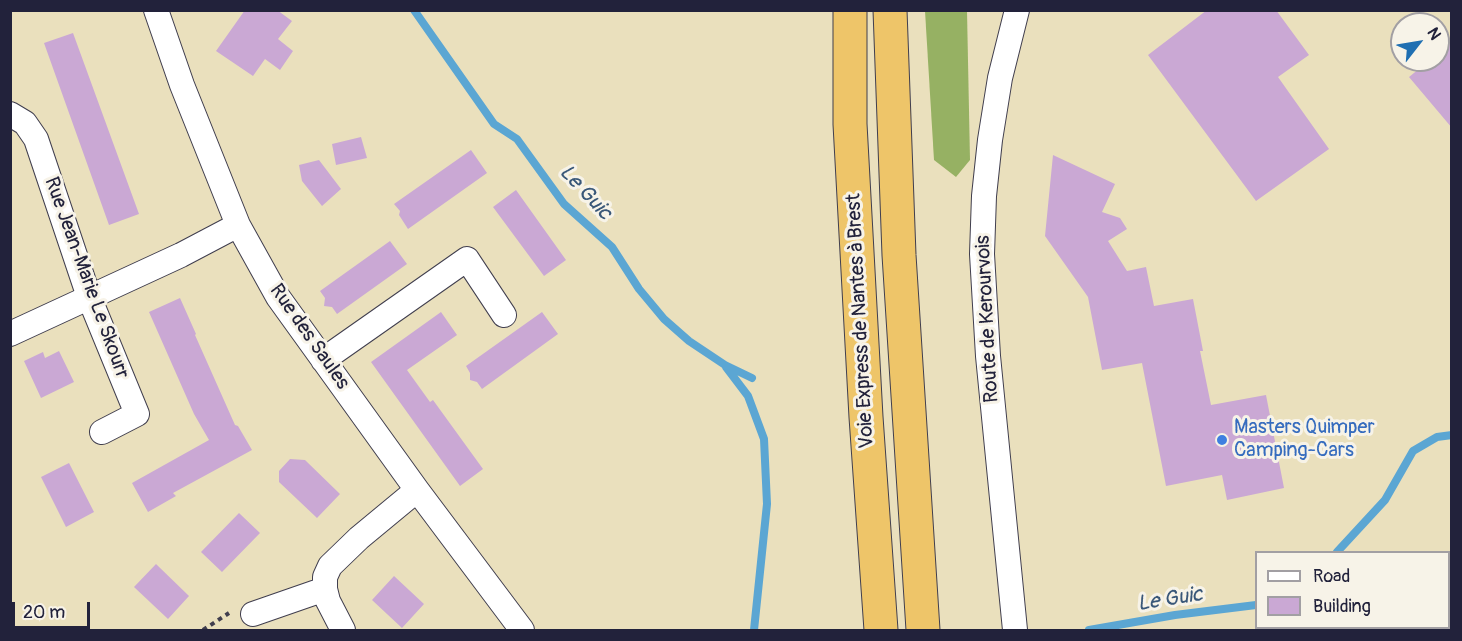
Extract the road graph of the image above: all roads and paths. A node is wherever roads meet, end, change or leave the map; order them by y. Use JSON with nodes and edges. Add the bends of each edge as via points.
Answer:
{"nodes":[{"id":1,"x":156,"y":10,"type":"edge"},
{"id":2,"x":850,"y":10,"type":"edge"},
{"id":3,"x":890,"y":10,"type":"edge"},
{"id":4,"x":1017,"y":10,"type":"edge"},
{"id":5,"x":10,"y":114,"type":"edge"},
{"id":6,"x":238,"y":225,"type":"junction"},
{"id":7,"x":89,"y":297,"type":"junction"},
{"id":8,"x":504,"y":315,"type":"dead end"},
{"id":9,"x":10,"y":334,"type":"edge"},
{"id":10,"x":322,"y":360,"type":"junction"},
{"id":11,"x":102,"y":432,"type":"dead end"},
{"id":12,"x":417,"y":490,"type":"junction"},
{"id":13,"x":325,"y":589,"type":"junction"},
{"id":14,"x":241,"y":614,"type":"joint"},
{"id":15,"x":203,"y":630,"type":"edge"},
{"id":16,"x":343,"y":630,"type":"edge"},
{"id":17,"x":522,"y":630,"type":"edge"},
{"id":18,"x":881,"y":630,"type":"edge"},
{"id":19,"x":923,"y":630,"type":"edge"},
{"id":20,"x":1015,"y":630,"type":"edge"}],
"edges":[{"from":1,"to":6,"type":"street","name":"Rue des Saules"},
{"from":2,"to":18,"type":"highway","name":"Voie Express de Nantes à Brest","via":[[850,124]]},
{"from":3,"to":19,"type":"highway","name":"Voie Express de Nantes à Brest","via":[[900,288]]},
{"from":4,"to":20,"type":"street","name":"Route de Kerourvois","via":[[990,140],[982,254],[987,346]]},
{"from":5,"to":7,"type":"street","name":"Rue Jean-Marie Le Skourr","via":[[25,123],[36,139]]},
{"from":6,"to":7,"type":"street"},
{"from":6,"to":10,"type":"street","name":"Rue des Saules","via":[[278,297]]},
{"from":7,"to":9,"type":"street"},
{"from":7,"to":11,"type":"street","name":"Rue Jean-Marie Le Skourr","via":[[137,414]]},
{"from":8,"to":10,"type":"street","via":[[467,259]]},
{"from":10,"to":12,"type":"street","name":"Rue des Saules"},
{"from":12,"to":13,"type":"street","via":[[330,566]]},
{"from":12,"to":17,"type":"street","name":"Rue des Saules"},
{"from":13,"to":14,"type":"street"},
{"from":13,"to":16,"type":"street"},
{"from":14,"to":15,"type":"path"}]}
